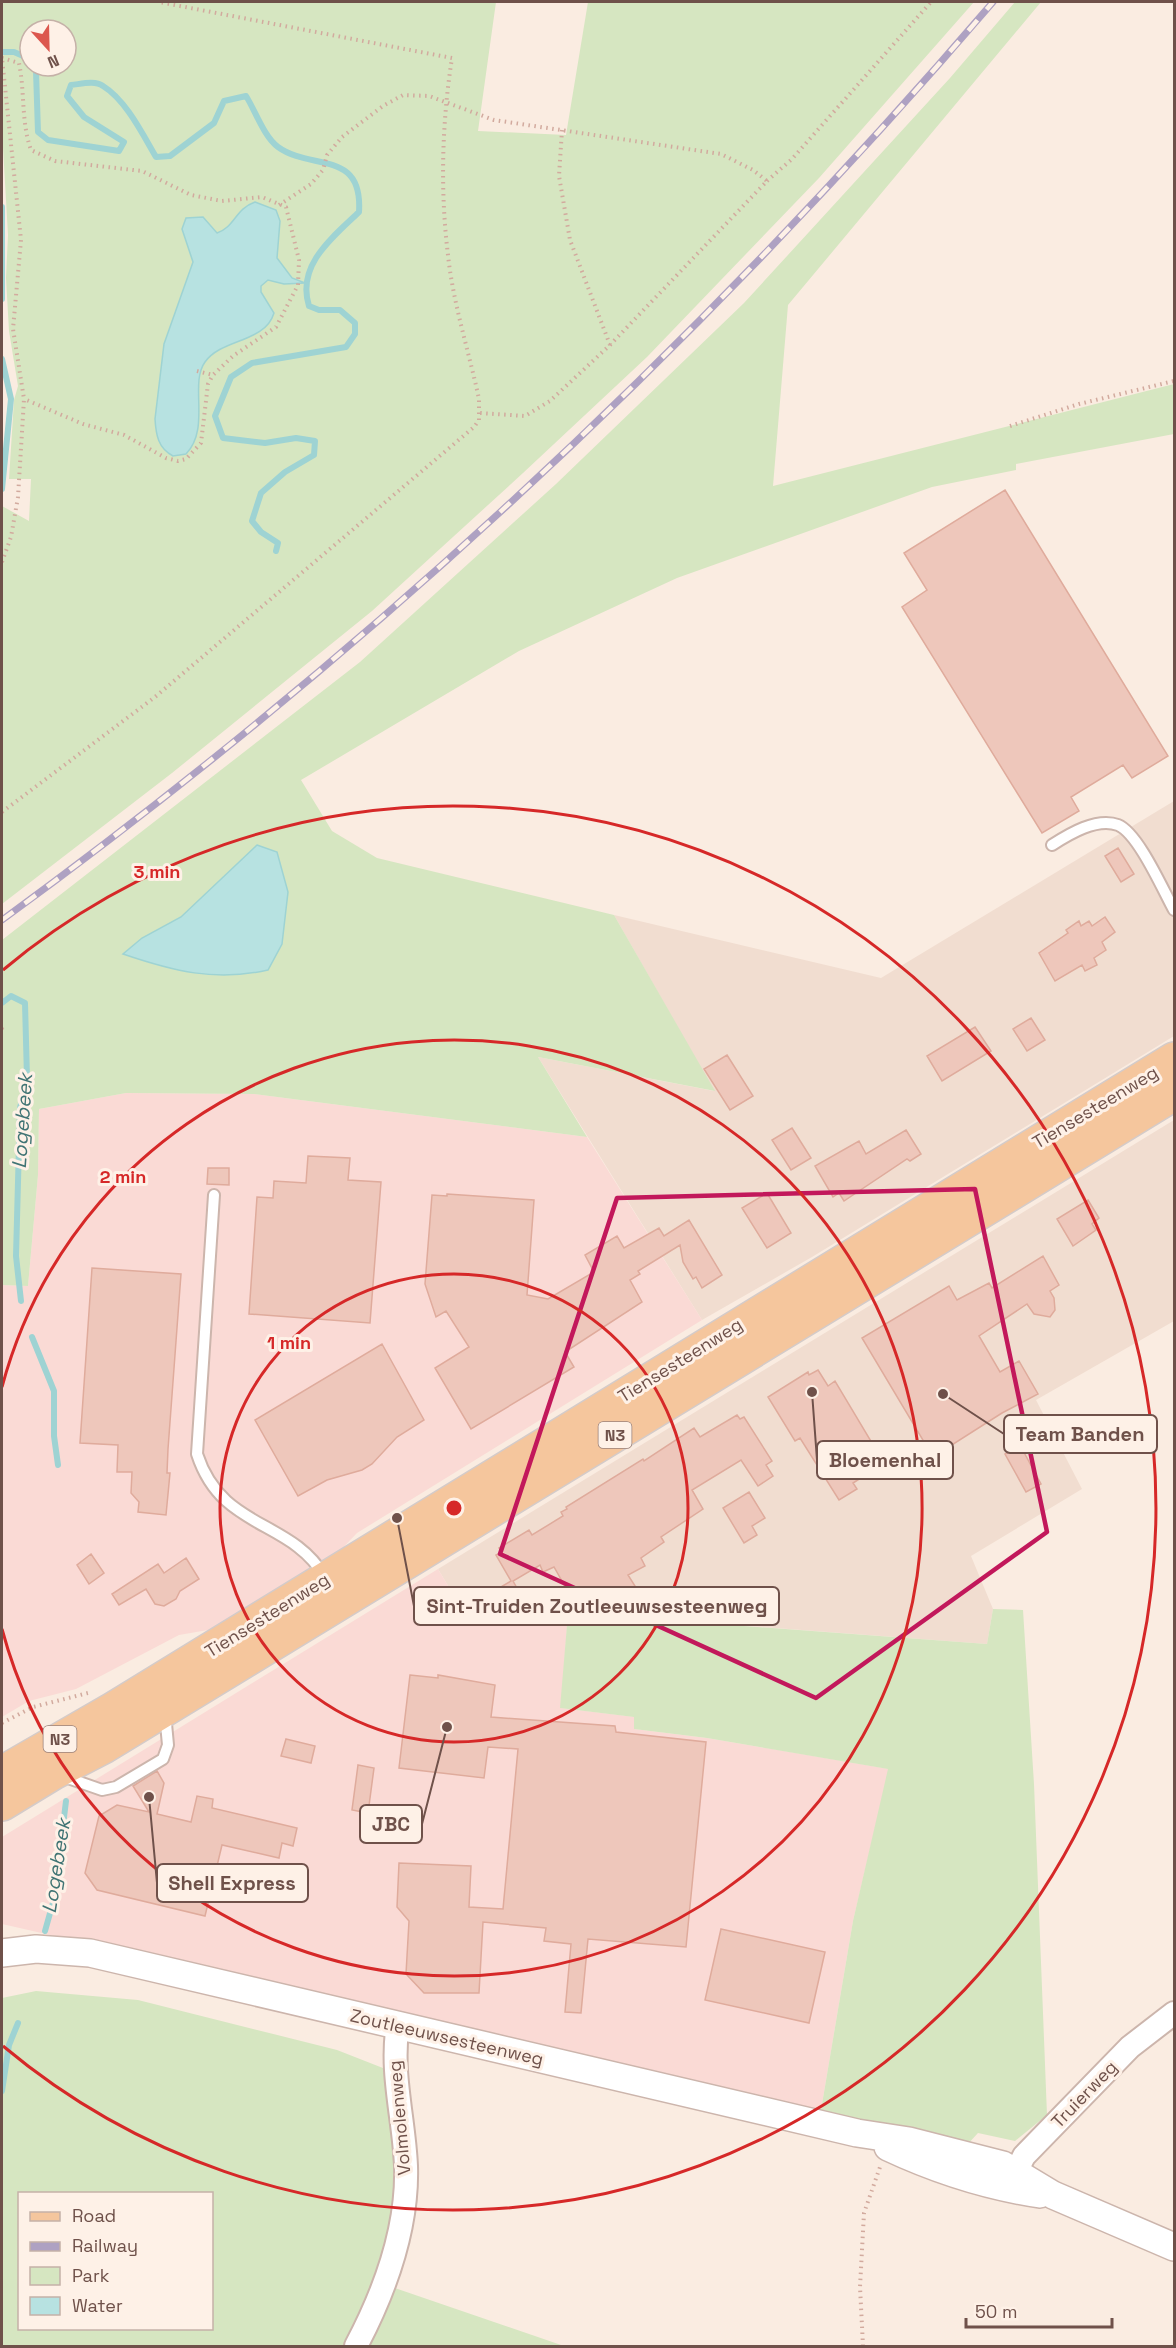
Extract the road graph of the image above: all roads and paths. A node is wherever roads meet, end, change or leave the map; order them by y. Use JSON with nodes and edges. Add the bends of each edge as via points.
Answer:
{"nodes":[{"id":1,"x":159,"y":2,"type":"edge"},
{"id":2,"x":931,"y":2,"type":"edge"},
{"id":3,"x":2,"y":57,"type":"edge"},
{"id":4,"x":3,"y":77,"type":"edge"},
{"id":5,"x":445,"y":103,"type":"junction"},
{"id":6,"x":562,"y":130,"type":"junction"},
{"id":7,"x":767,"y":181,"type":"junction"},
{"id":8,"x":279,"y":205,"type":"junction"},
{"id":9,"x":610,"y":345,"type":"junction"},
{"id":10,"x":200,"y":371,"type":"dead end"},
{"id":11,"x":213,"y":375,"type":"junction"},
{"id":12,"x":1174,"y":381,"type":"edge"},
{"id":13,"x":24,"y":399,"type":"junction"},
{"id":14,"x":480,"y":413,"type":"junction"},
{"id":15,"x":1010,"y":426,"type":"dead end"},
{"id":16,"x":2,"y":562,"type":"edge"},
{"id":17,"x":2,"y":812,"type":"edge"},
{"id":18,"x":1052,"y":845,"type":"dead end"},
{"id":19,"x":1174,"y":910,"type":"edge"},
{"id":20,"x":7,"y":1024,"type":"dead end"},
{"id":21,"x":2,"y":1028,"type":"edge"},
{"id":22,"x":1174,"y":1059,"type":"edge"},
{"id":23,"x":1174,"y":1094,"type":"edge"},
{"id":24,"x":214,"y":1195,"type":"dead end"},
{"id":25,"x":406,"y":1551,"type":"junction"},
{"id":26,"x":333,"y":1590,"type":"junction"},
{"id":27,"x":92,"y":1692,"type":"dead end"},
{"id":28,"x":2,"y":1724,"type":"edge"},
{"id":29,"x":7,"y":1768,"type":"edge"},
{"id":30,"x":2,"y":1804,"type":"edge"},
{"id":31,"x":2,"y":1938,"type":"edge"},
{"id":32,"x":36,"y":1949,"type":"junction"},
{"id":33,"x":2,"y":1953,"type":"edge"},
{"id":34,"x":1174,"y":2013,"type":"edge"},
{"id":35,"x":398,"y":2025,"type":"junction"},
{"id":36,"x":857,"y":2133,"type":"junction"},
{"id":37,"x":890,"y":2148,"type":"junction"},
{"id":38,"x":1012,"y":2180,"type":"junction"},
{"id":39,"x":1174,"y":2247,"type":"edge"},
{"id":40,"x":356,"y":2346,"type":"edge"},
{"id":41,"x":862,"y":2346,"type":"edge"}],
"edges":[{"from":1,"to":5,"type":"path","via":[[452,58]]},
{"from":2,"to":7,"type":"path","via":[[792,159]]},
{"from":3,"to":4,"type":"path"},
{"from":3,"to":8,"type":"path","via":[[19,63],[24,86],[25,133],[31,150],[55,161],[142,171],[190,195],[222,201],[262,197]]},
{"from":4,"to":13,"type":"path","via":[[21,240],[13,329]]},
{"from":5,"to":6,"type":"path","via":[[494,120]]},
{"from":5,"to":8,"type":"path","via":[[429,96],[403,95],[383,106],[342,136],[327,155],[323,170]]},
{"from":5,"to":14,"type":"path","via":[[448,256]]},
{"from":6,"to":7,"type":"path","via":[[721,154]]},
{"from":6,"to":9,"type":"path","via":[[560,176],[570,240]]},
{"from":7,"to":9,"type":"path"},
{"from":8,"to":11,"type":"path","via":[[286,207],[299,260],[298,285],[276,327],[232,356]]},
{"from":9,"to":14,"type":"path","via":[[549,401],[525,416]]},
{"from":10,"to":11,"type":"path"},
{"from":11,"to":13,"type":"path","via":[[208,384],[201,443],[186,459],[166,458],[124,435],[83,424]]},
{"from":12,"to":15,"type":"path"},
{"from":13,"to":16,"type":"path","via":[[18,497]]},
{"from":14,"to":17,"type":"path","via":[[474,427],[155,697]]},
{"from":18,"to":19,"type":"lane","via":[[1100,823],[1117,825],[1131,835]]},
{"from":20,"to":21,"type":"path"},
{"from":22,"to":25,"type":"main road","name":"Tiensesteenweg","number":"N3"},
{"from":23,"to":25,"type":"main road","name":"Tiensesteenweg","number":"N3"},
{"from":24,"to":26,"type":"lane","via":[[197,1454],[202,1471],[228,1505],[308,1553]]},
{"from":25,"to":26,"type":"main road","name":"Tiensesteenweg","number":"N3"},
{"from":26,"to":29,"type":"main road","name":"Tiensesteenweg","number":"N3"},
{"from":26,"to":30,"type":"main road","name":"Tiensesteenweg","number":"N3","via":[[165,1710]]},
{"from":27,"to":28,"type":"path","via":[[33,1707]]},
{"from":31,"to":32,"type":"street","name":"Zoutleeuwsesteenweg"},
{"from":32,"to":33,"type":"street","name":"Zoutleeuwsesteenweg"},
{"from":32,"to":35,"type":"street","name":"Zoutleeuwsesteenweg","via":[[90,1953]]},
{"from":34,"to":38,"type":"street","name":"Truierweg","via":[[1130,2047],[1024,2156]]},
{"from":35,"to":36,"type":"street","name":"Zoutleeuwsesteenweg"},
{"from":35,"to":40,"type":"street","name":"Volmolenweg","via":[[394,2066],[404,2142],[404,2199],[385,2280]]},
{"from":36,"to":37,"type":"street","name":"Zoutleeuwsesteenweg"},
{"from":36,"to":38,"type":"street","name":"Zoutleeuwsesteenweg","via":[[982,2158]]},
{"from":37,"to":38,"type":"street","name":"Zoutleeuwsesteenweg","via":[[926,2165]]},
{"from":37,"to":41,"type":"path","via":[[864,2213]]},
{"from":38,"to":39,"type":"street","name":"Zoutleeuwsesteenweg"}]}
